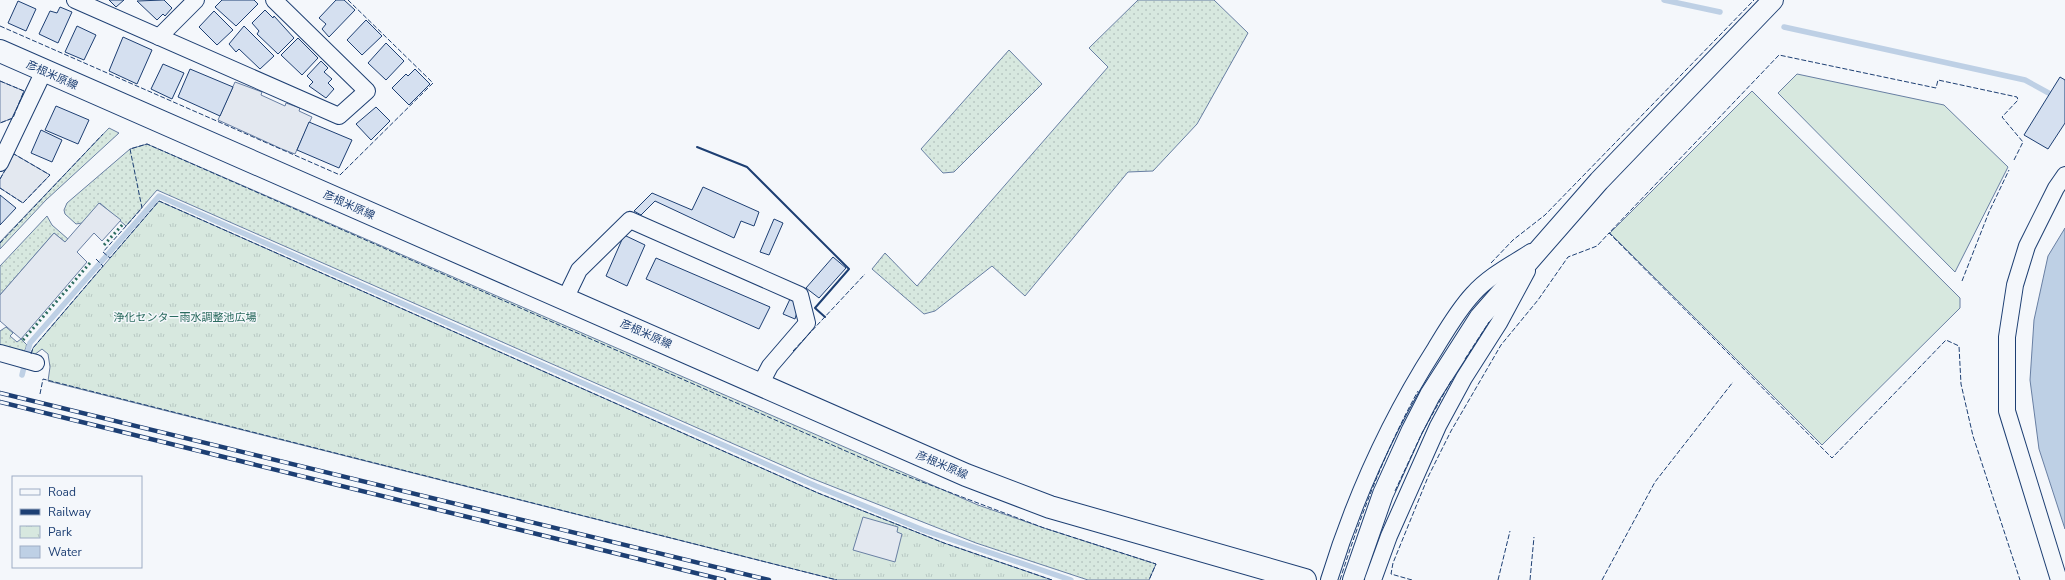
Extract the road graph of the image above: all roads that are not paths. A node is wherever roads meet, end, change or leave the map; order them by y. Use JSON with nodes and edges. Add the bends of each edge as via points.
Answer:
{"nodes":[{"id":1,"x":75,"y":0,"type":"edge"},
{"id":2,"x":196,"y":0,"type":"edge"},
{"id":3,"x":274,"y":0,"type":"edge"},
{"id":4,"x":1772,"y":0,"type":"edge"},
{"id":5,"x":159,"y":37,"type":"junction"},
{"id":6,"x":0,"y":51,"type":"edge"},
{"id":7,"x":44,"y":71,"type":"junction"},
{"id":8,"x":6,"y":137,"type":"edge"},
{"id":9,"x":0,"y":163,"type":"edge"},
{"id":10,"x":2065,"y":175,"type":"edge"},
{"id":11,"x":1542,"y":245,"type":"junction"},
{"id":12,"x":565,"y":299,"type":"junction"},
{"id":13,"x":0,"y":353,"type":"edge"},
{"id":14,"x":36,"y":363,"type":"dead end"},
{"id":15,"x":760,"y":385,"type":"junction"},
{"id":16,"x":1305,"y":580,"type":"edge"},
{"id":17,"x":1329,"y":580,"type":"edge"},
{"id":18,"x":1353,"y":580,"type":"edge"},
{"id":19,"x":1373,"y":580,"type":"edge"},
{"id":20,"x":2059,"y":580,"type":"edge"}],
"edges":[{"from":1,"to":5,"type":"street"},
{"from":2,"to":5,"type":"street"},
{"from":3,"to":5,"type":"street","via":[[367,91],[339,116]]},
{"from":4,"to":11,"type":"street","via":[[1599,181]]},
{"from":6,"to":7,"type":"main road","name":"彦根米原線"},
{"from":7,"to":8,"type":"street"},
{"from":7,"to":12,"type":"main road","name":"彦根米原線"},
{"from":8,"to":9,"type":"street"},
{"from":10,"to":20,"type":"street","via":[[2026,246],[2015,285],[2007,337],[2007,410]]},
{"from":11,"to":17,"type":"street","via":[[1486,282],[1472,295],[1430,357],[1390,425],[1350,520]]},
{"from":11,"to":18,"type":"street","via":[[1480,317],[1430,395],[1383,494]]},
{"from":11,"to":19,"type":"street","via":[[1438,426],[1389,536]]},
{"from":12,"to":15,"type":"main road","name":"彦根米原線"},
{"from":12,"to":15,"type":"street","via":[[579,270],[630,220],[800,295],[808,323],[770,366]]},
{"from":13,"to":14,"type":"street"},
{"from":15,"to":16,"type":"main road","name":"彦根米原線","via":[[966,475],[1050,507]]}]}
